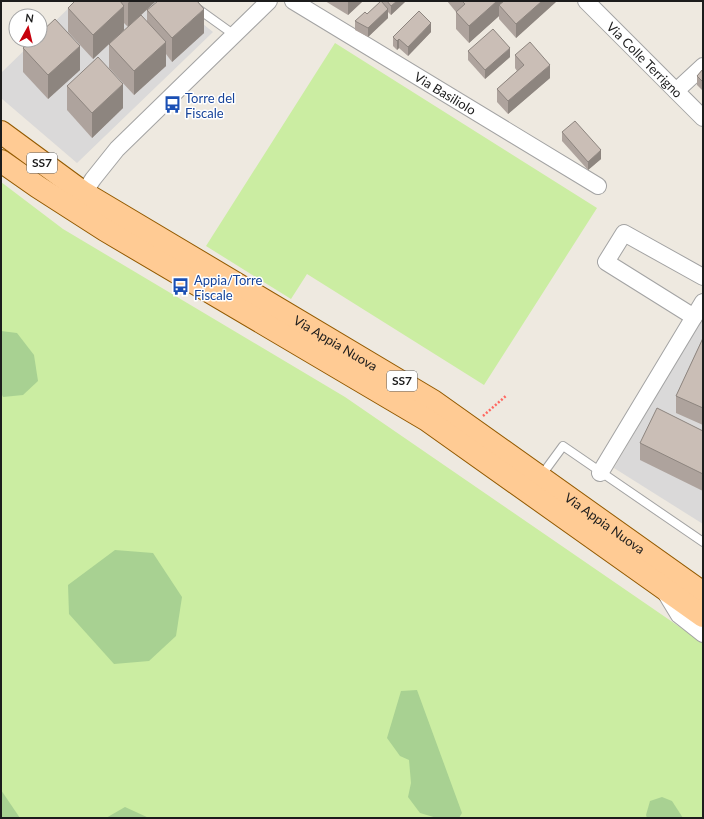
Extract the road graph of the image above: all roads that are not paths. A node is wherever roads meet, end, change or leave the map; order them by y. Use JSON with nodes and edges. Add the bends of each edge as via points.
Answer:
{"nodes":[{"id":1,"x":187,"y":1,"type":"edge"},
{"id":2,"x":268,"y":1,"type":"edge"},
{"id":3,"x":293,"y":1,"type":"edge"},
{"id":4,"x":586,"y":1,"type":"edge"},
{"id":5,"x":233,"y":34,"type":"junction"},
{"id":6,"x":703,"y":66,"type":"edge"},
{"id":7,"x":676,"y":91,"type":"junction"},
{"id":8,"x":703,"y":118,"type":"edge"},
{"id":9,"x":1,"y":132,"type":"edge"},
{"id":10,"x":1,"y":161,"type":"edge"},
{"id":11,"x":598,"y":186,"type":"dead end"},
{"id":12,"x":79,"y":201,"type":"junction"},
{"id":13,"x":703,"y":277,"type":"edge"},
{"id":14,"x":703,"y":302,"type":"edge"},
{"id":15,"x":694,"y":317,"type":"junction"},
{"id":16,"x":600,"y":473,"type":"junction"},
{"id":17,"x":541,"y":476,"type":"junction"},
{"id":18,"x":703,"y":542,"type":"edge"},
{"id":19,"x":660,"y":586,"type":"junction"},
{"id":20,"x":703,"y":593,"type":"edge"},
{"id":21,"x":703,"y":616,"type":"edge"},
{"id":22,"x":703,"y":634,"type":"edge"}],
"edges":[{"from":1,"to":5,"type":"lane"},
{"from":2,"to":5,"type":"street"},
{"from":3,"to":11,"type":"street","name":"Via Basiliolo"},
{"from":4,"to":7,"type":"street","name":"Via Colle Terrigno"},
{"from":5,"to":12,"type":"street","via":[[117,149]]},
{"from":6,"to":7,"type":"street"},
{"from":7,"to":8,"type":"street","name":"Via Colle Terrigno"},
{"from":9,"to":12,"type":"main road","name":"Via Appia Nuova","number":"SS7"},
{"from":10,"to":12,"type":"main road","name":"Via Appia Nuova","number":"SS7"},
{"from":12,"to":17,"type":"main road","name":"Via Appia Nuova","number":"SS7","via":[[401,380]]},
{"from":12,"to":19,"type":"main road","name":"Via Appia Nuova","number":"SS7","via":[[427,420]]},
{"from":13,"to":15,"type":"street","via":[[624,233],[606,262]]},
{"from":14,"to":15,"type":"street"},
{"from":15,"to":16,"type":"street"},
{"from":16,"to":17,"type":"lane","via":[[563,446]]},
{"from":16,"to":18,"type":"lane"},
{"from":17,"to":20,"type":"main road","name":"Via Appia Nuova","number":"SS7"},
{"from":19,"to":21,"type":"main road","name":"Via Appia Nuova","number":"SS7"},
{"from":19,"to":22,"type":"street","via":[[679,615]]}]}
